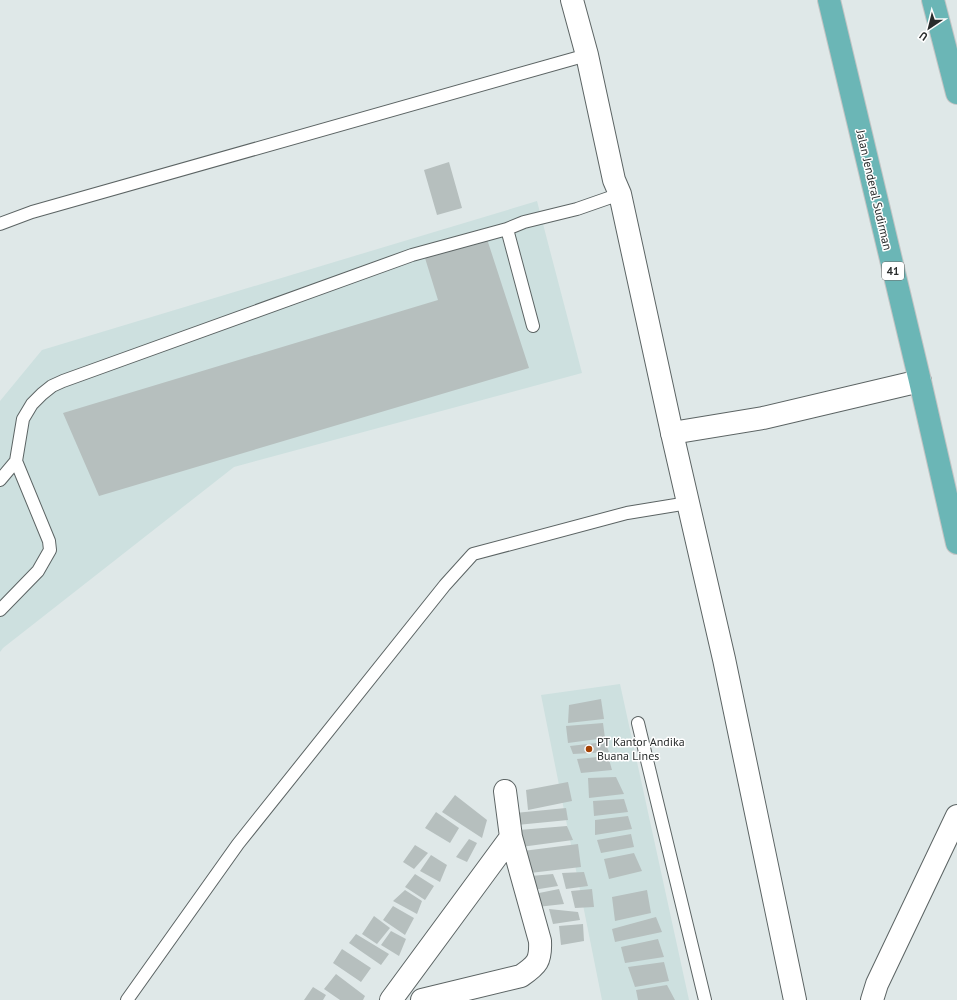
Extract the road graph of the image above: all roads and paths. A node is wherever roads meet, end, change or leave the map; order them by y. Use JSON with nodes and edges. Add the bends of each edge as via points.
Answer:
{"nodes":[{"id":1,"x":572,"y":0,"type":"edge"},
{"id":2,"x":828,"y":0,"type":"edge"},
{"id":3,"x":933,"y":0,"type":"edge"},
{"id":4,"x":587,"y":55,"type":"junction"},
{"id":5,"x":957,"y":93,"type":"edge"},
{"id":6,"x":620,"y":194,"type":"junction"},
{"id":7,"x":0,"y":224,"type":"edge"},
{"id":8,"x":507,"y":229,"type":"junction"},
{"id":9,"x":533,"y":326,"type":"dead end"},
{"id":10,"x":920,"y":381,"type":"junction"},
{"id":11,"x":672,"y":433,"type":"junction"},
{"id":12,"x":16,"y":461,"type":"junction"},
{"id":13,"x":0,"y":480,"type":"edge"},
{"id":14,"x":688,"y":503,"type":"junction"},
{"id":15,"x":957,"y":543,"type":"edge"},
{"id":16,"x":0,"y":610,"type":"edge"},
{"id":17,"x":638,"y":723,"type":"dead end"},
{"id":18,"x":505,"y":791,"type":"dead end"},
{"id":19,"x":957,"y":816,"type":"edge"},
{"id":20,"x":511,"y":837,"type":"junction"},
{"id":21,"x":127,"y":1000,"type":"edge"},
{"id":22,"x":391,"y":1000,"type":"edge"},
{"id":23,"x":422,"y":1000,"type":"edge"},
{"id":24,"x":705,"y":1000,"type":"edge"},
{"id":25,"x":795,"y":1000,"type":"edge"},
{"id":26,"x":872,"y":1000,"type":"edge"}],
"edges":[{"from":1,"to":4,"type":"street"},
{"from":2,"to":10,"type":"highway","name":"Jalan Jenderal Sudirman","number":"41"},
{"from":3,"to":5,"type":"highway"},
{"from":4,"to":6,"type":"street","via":[[614,180]]},
{"from":4,"to":7,"type":"lane","via":[[32,212]]},
{"from":6,"to":8,"type":"lane"},
{"from":6,"to":11,"type":"street"},
{"from":8,"to":9,"type":"lane"},
{"from":8,"to":12,"type":"lane","via":[[412,255],[63,380],[42,394],[23,419]]},
{"from":10,"to":11,"type":"street","via":[[763,418]]},
{"from":10,"to":15,"type":"highway","name":"Jalan Jenderal Sudirman","number":"41"},
{"from":11,"to":14,"type":"street"},
{"from":12,"to":13,"type":"lane"},
{"from":12,"to":16,"type":"lane","via":[[49,541],[50,550],[38,571]]},
{"from":14,"to":21,"type":"lane","via":[[627,513],[473,554],[238,844]]},
{"from":14,"to":25,"type":"street","via":[[724,659]]},
{"from":17,"to":24,"type":"lane"},
{"from":18,"to":20,"type":"street"},
{"from":19,"to":26,"type":"street","via":[[877,984]]},
{"from":20,"to":22,"type":"street"},
{"from":20,"to":23,"type":"street","via":[[540,941],[541,953],[537,963],[521,976]]}]}
